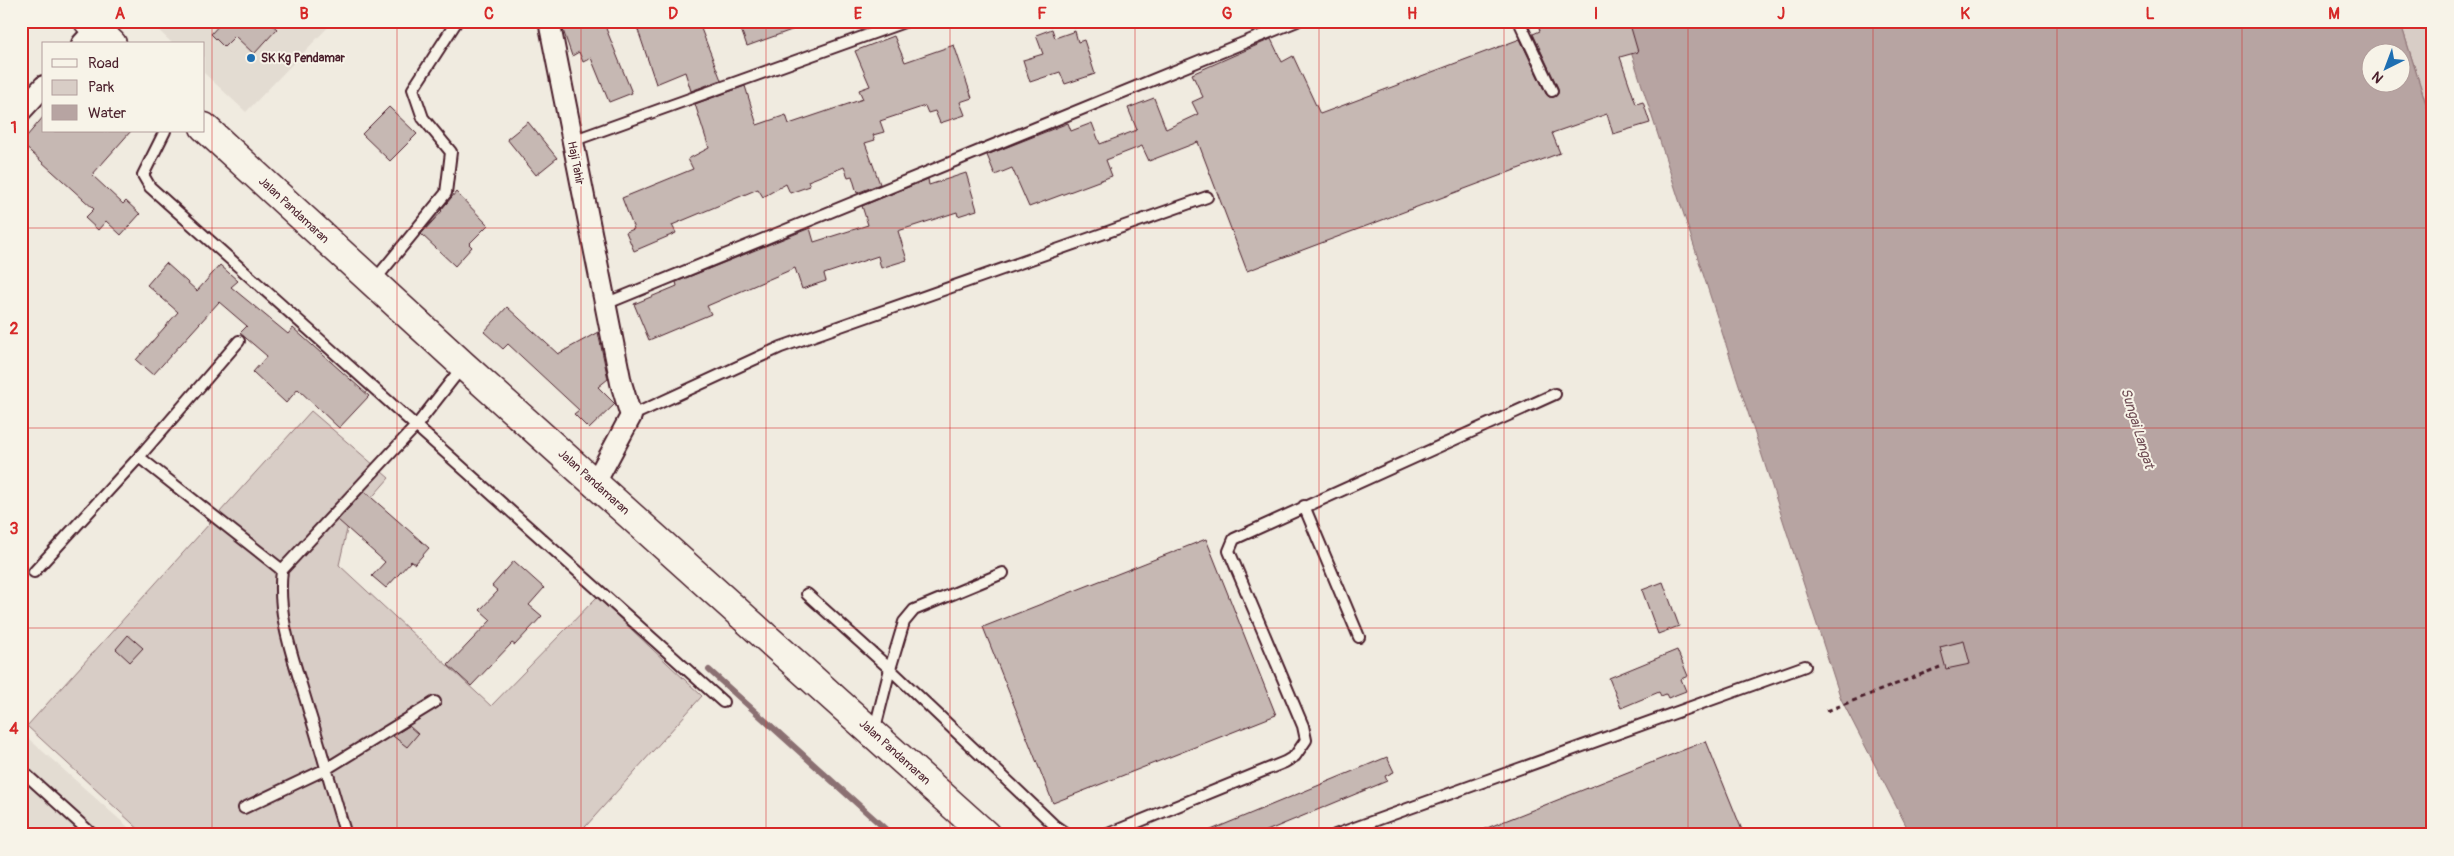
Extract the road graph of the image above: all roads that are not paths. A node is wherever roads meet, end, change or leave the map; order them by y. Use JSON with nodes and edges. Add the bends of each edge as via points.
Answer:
{"nodes":[{"id":1,"x":457,"y":21,"type":"edge"},
{"id":2,"x":549,"y":21,"type":"edge"},
{"id":3,"x":907,"y":21,"type":"edge"},
{"id":4,"x":1297,"y":21,"type":"edge"},
{"id":5,"x":1519,"y":21,"type":"edge"},
{"id":6,"x":42,"y":88,"type":"edge"},
{"id":7,"x":1552,"y":91,"type":"dead end"},
{"id":8,"x":21,"y":111,"type":"edge"},
{"id":9,"x":205,"y":128,"type":"edge"},
{"id":10,"x":164,"y":132,"type":"edge"},
{"id":11,"x":572,"y":141,"type":"junction"},
{"id":12,"x":1207,"y":197,"type":"dead end"},
{"id":13,"x":373,"y":282,"type":"junction"},
{"id":14,"x":605,"y":304,"type":"junction"},
{"id":15,"x":240,"y":341,"type":"dead end"},
{"id":16,"x":463,"y":365,"type":"junction"},
{"id":17,"x":1555,"y":394,"type":"dead end"},
{"id":18,"x":631,"y":416,"type":"junction"},
{"id":19,"x":416,"y":426,"type":"junction"},
{"id":20,"x":139,"y":457,"type":"junction"},
{"id":21,"x":595,"y":483,"type":"junction"},
{"id":22,"x":1304,"y":506,"type":"junction"},
{"id":23,"x":282,"y":570,"type":"junction"},
{"id":24,"x":34,"y":572,"type":"dead end"},
{"id":25,"x":1003,"y":573,"type":"dead end"},
{"id":26,"x":806,"y":594,"type":"dead end"},
{"id":27,"x":1359,"y":637,"type":"dead end"},
{"id":28,"x":1805,"y":666,"type":"dead end"},
{"id":29,"x":890,"y":669,"type":"junction"},
{"id":30,"x":435,"y":702,"type":"dead end"},
{"id":31,"x":723,"y":702,"type":"dead end"},
{"id":32,"x":874,"y":732,"type":"junction"},
{"id":33,"x":326,"y":769,"type":"junction"},
{"id":34,"x":21,"y":770,"type":"edge"},
{"id":35,"x":244,"y":808,"type":"dead end"},
{"id":36,"x":93,"y":835,"type":"edge"},
{"id":37,"x":346,"y":835,"type":"edge"},
{"id":38,"x":986,"y":835,"type":"edge"},
{"id":39,"x":1068,"y":835,"type":"edge"},
{"id":40,"x":1106,"y":835,"type":"edge"},
{"id":41,"x":1336,"y":835,"type":"edge"}],
"edges":[{"from":1,"to":13,"type":"lane","via":[[413,89],[423,118],[451,152],[446,193]]},
{"from":2,"to":11,"type":"street","name":"Haji Tahir"},
{"from":3,"to":11,"type":"lane"},
{"from":4,"to":14,"type":"lane"},
{"from":5,"to":7,"type":"lane"},
{"from":6,"to":8,"type":"street"},
{"from":9,"to":13,"type":"main road","name":"Jalan Pandamaran"},
{"from":10,"to":19,"type":"lane","via":[[143,175],[150,187]]},
{"from":11,"to":14,"type":"street","name":"Haji Tahir"},
{"from":12,"to":18,"type":"lane","via":[[781,347]]},
{"from":13,"to":16,"type":"main road","name":"Jalan Pandamaran"},
{"from":14,"to":18,"type":"street","name":"Haji Tahir"},
{"from":15,"to":20,"type":"lane"},
{"from":16,"to":19,"type":"lane"},
{"from":16,"to":21,"type":"main road","name":"Jalan Pandamaran"},
{"from":17,"to":22,"type":"lane"},
{"from":18,"to":21,"type":"street"},
{"from":19,"to":23,"type":"lane"},
{"from":19,"to":31,"type":"lane"},
{"from":20,"to":23,"type":"lane"},
{"from":20,"to":24,"type":"lane"},
{"from":21,"to":32,"type":"main road","name":"Jalan Pandamaran"},
{"from":22,"to":27,"type":"lane"},
{"from":22,"to":40,"type":"lane","via":[[1242,534],[1234,539],[1229,551],[1303,726],[1306,740],[1303,748],[1285,762]]},
{"from":23,"to":33,"type":"lane","via":[[281,610]]},
{"from":25,"to":29,"type":"lane","via":[[914,610],[904,622]]},
{"from":26,"to":29,"type":"lane"},
{"from":28,"to":41,"type":"lane"},
{"from":29,"to":32,"type":"lane"},
{"from":29,"to":39,"type":"lane"},
{"from":30,"to":33,"type":"lane"},
{"from":32,"to":38,"type":"main road","name":"Jalan Pandamaran"},
{"from":33,"to":35,"type":"lane"},
{"from":33,"to":37,"type":"lane"},
{"from":34,"to":36,"type":"lane"}]}
